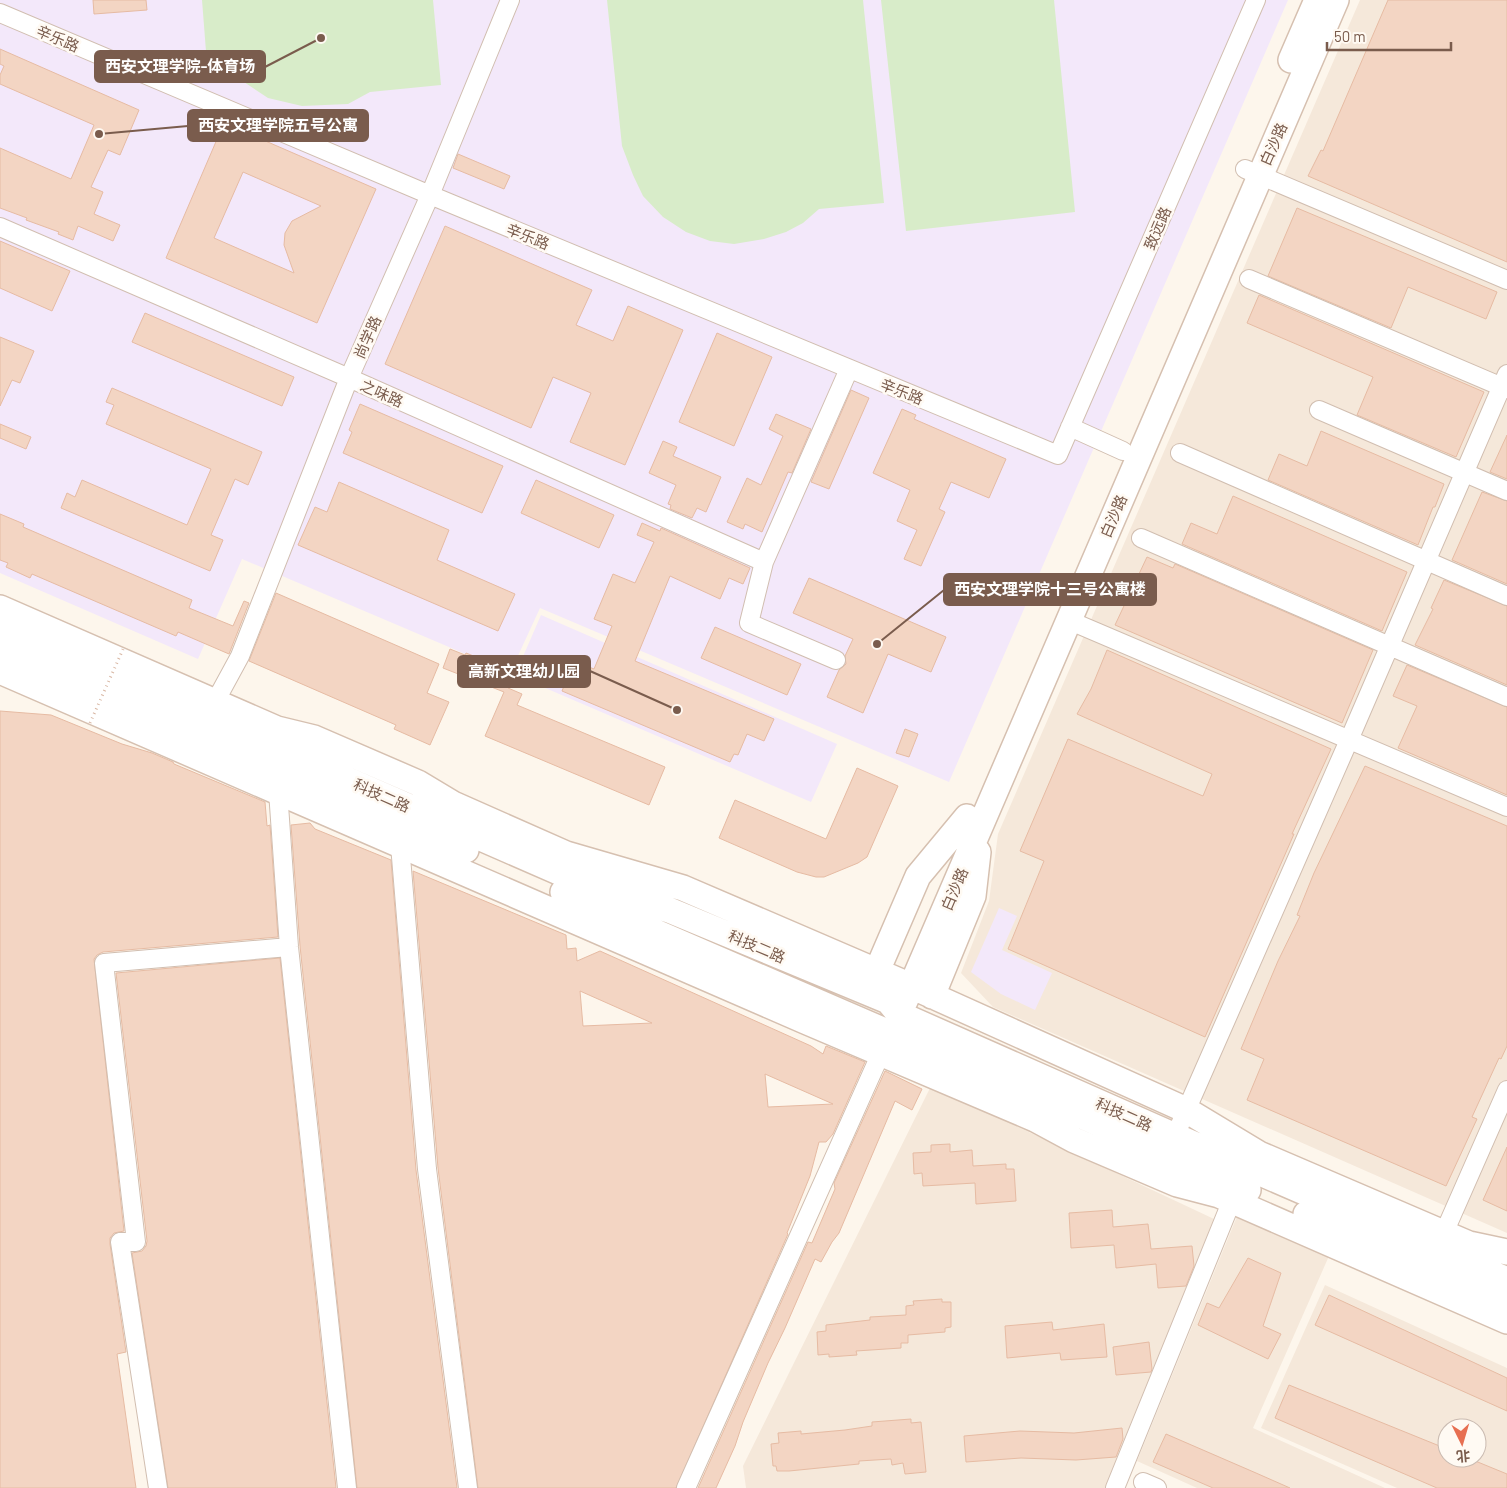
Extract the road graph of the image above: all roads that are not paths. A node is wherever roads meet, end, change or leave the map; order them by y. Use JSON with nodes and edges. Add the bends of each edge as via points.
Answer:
{"nodes":[{"id":1,"x":510,"y":0,"type":"edge"},
{"id":2,"x":1256,"y":0,"type":"edge"},
{"id":3,"x":1317,"y":0,"type":"edge"},
{"id":4,"x":1336,"y":0,"type":"edge"},
{"id":5,"x":0,"y":13,"type":"edge"},
{"id":6,"x":1252,"y":172,"type":"junction"},
{"id":7,"x":430,"y":195,"type":"junction"},
{"id":8,"x":0,"y":227,"type":"edge"},
{"id":9,"x":1249,"y":279,"type":"dead end"},
{"id":10,"x":1507,"y":280,"type":"edge"},
{"id":11,"x":849,"y":369,"type":"junction"},
{"id":12,"x":349,"y":378,"type":"junction"},
{"id":13,"x":1505,"y":383,"type":"edge"},
{"id":14,"x":1319,"y":410,"type":"dead end"},
{"id":15,"x":1070,"y":426,"type":"junction"},
{"id":16,"x":1123,"y":451,"type":"junction"},
{"id":17,"x":1180,"y":453,"type":"dead end"},
{"id":18,"x":1058,"y":455,"type":"joint"},
{"id":19,"x":1464,"y":473,"type":"junction"},
{"id":20,"x":1507,"y":491,"type":"edge"},
{"id":21,"x":1141,"y":538,"type":"dead end"},
{"id":22,"x":764,"y":562,"type":"junction"},
{"id":23,"x":1426,"y":562,"type":"junction"},
{"id":24,"x":1507,"y":596,"type":"edge"},
{"id":25,"x":0,"y":608,"type":"edge"},
{"id":26,"x":1068,"y":620,"type":"junction"},
{"id":27,"x":0,"y":628,"type":"edge"},
{"id":28,"x":1390,"y":646,"type":"junction"},
{"id":29,"x":0,"y":650,"type":"edge"},
{"id":30,"x":836,"y":660,"type":"dead end"},
{"id":31,"x":0,"y":671,"type":"edge"},
{"id":32,"x":1507,"y":697,"type":"edge"},
{"id":33,"x":215,"y":702,"type":"junction"},
{"id":34,"x":1350,"y":740,"type":"junction"},
{"id":35,"x":278,"y":791,"type":"junction"},
{"id":36,"x":1507,"y":807,"type":"edge"},
{"id":37,"x":974,"y":820,"type":"junction"},
{"id":38,"x":400,"y":845,"type":"junction"},
{"id":39,"x":289,"y":947,"type":"junction"},
{"id":40,"x":894,"y":1007,"type":"junction"},
{"id":41,"x":1507,"y":1090,"type":"edge"},
{"id":42,"x":1186,"y":1110,"type":"junction"},
{"id":43,"x":1175,"y":1136,"type":"junction"},
{"id":44,"x":1232,"y":1200,"type":"junction"},
{"id":45,"x":1444,"y":1233,"type":"junction"},
{"id":46,"x":1507,"y":1252,"type":"edge"},
{"id":47,"x":1507,"y":1280,"type":"edge"},
{"id":48,"x":1507,"y":1301,"type":"edge"},
{"id":49,"x":1507,"y":1321,"type":"edge"},
{"id":50,"x":158,"y":1488,"type":"edge"},
{"id":51,"x":347,"y":1488,"type":"edge"},
{"id":52,"x":468,"y":1488,"type":"edge"},
{"id":53,"x":686,"y":1488,"type":"edge"},
{"id":54,"x":1115,"y":1488,"type":"edge"}],
"edges":[{"from":1,"to":7,"type":"street","name":"尚学路"},
{"from":2,"to":15,"type":"street","name":"致远路"},
{"from":3,"to":6,"type":"street","name":"白沙路"},
{"from":4,"to":6,"type":"street","name":"白沙路"},
{"from":5,"to":7,"type":"street","name":"辛乐路"},
{"from":6,"to":10,"type":"street"},
{"from":6,"to":16,"type":"street","name":"白沙路"},
{"from":6,"to":26,"type":"street","name":"白沙路"},
{"from":7,"to":11,"type":"street","name":"辛乐路"},
{"from":7,"to":12,"type":"street","name":"尚学路"},
{"from":8,"to":12,"type":"street","name":"之味路"},
{"from":9,"to":13,"type":"street"},
{"from":11,"to":18,"type":"street","name":"辛乐路"},
{"from":11,"to":22,"type":"street"},
{"from":12,"to":22,"type":"street","name":"之味路"},
{"from":12,"to":33,"type":"street","name":"尚学路","via":[[240,656]]},
{"from":13,"to":19,"type":"street"},
{"from":14,"to":19,"type":"street"},
{"from":15,"to":16,"type":"street"},
{"from":15,"to":18,"type":"street","name":"致远路"},
{"from":16,"to":37,"type":"street","name":"白沙路"},
{"from":17,"to":23,"type":"street"},
{"from":19,"to":20,"type":"street"},
{"from":19,"to":23,"type":"street"},
{"from":21,"to":28,"type":"street"},
{"from":22,"to":30,"type":"street","via":[[749,623]]},
{"from":23,"to":24,"type":"street"},
{"from":23,"to":28,"type":"street"},
{"from":25,"to":33,"type":"street"},
{"from":26,"to":34,"type":"street"},
{"from":26,"to":37,"type":"street","name":"白沙路"},
{"from":27,"to":40,"type":"street","name":"科技二路","via":[[592,887],[668,910]]},
{"from":28,"to":32,"type":"street"},
{"from":28,"to":34,"type":"street"},
{"from":29,"to":40,"type":"street","name":"科技二路"},
{"from":31,"to":35,"type":"street"},
{"from":33,"to":40,"type":"street","via":[[277,729],[314,738],[340,749],[566,854],[684,888]]},
{"from":34,"to":36,"type":"street"},
{"from":34,"to":42,"type":"street"},
{"from":35,"to":38,"type":"street"},
{"from":35,"to":39,"type":"street"},
{"from":37,"to":40,"type":"street","name":"白沙路"},
{"from":37,"to":40,"type":"street","via":[[918,876]]},
{"from":38,"to":40,"type":"street"},
{"from":38,"to":52,"type":"street","via":[[427,1169]]},
{"from":39,"to":50,"type":"street","via":[[104,963],[136,1242],[120,1242]]},
{"from":39,"to":51,"type":"street"},
{"from":40,"to":42,"type":"street"},
{"from":40,"to":43,"type":"street","name":"科技二路"},
{"from":40,"to":44,"type":"street","via":[[1035,1119],[1074,1140],[1177,1184]]},
{"from":40,"to":48,"type":"street","name":"科技二路","via":[[1236,1185]]},
{"from":40,"to":53,"type":"street"},
{"from":41,"to":45,"type":"street"},
{"from":42,"to":43,"type":"street"},
{"from":42,"to":45,"type":"street","via":[[1259,1154]]},
{"from":43,"to":47,"type":"street","name":"科技二路"},
{"from":44,"to":49,"type":"street"},
{"from":44,"to":54,"type":"street"},
{"from":45,"to":46,"type":"street","via":[[1469,1244]]}]}
